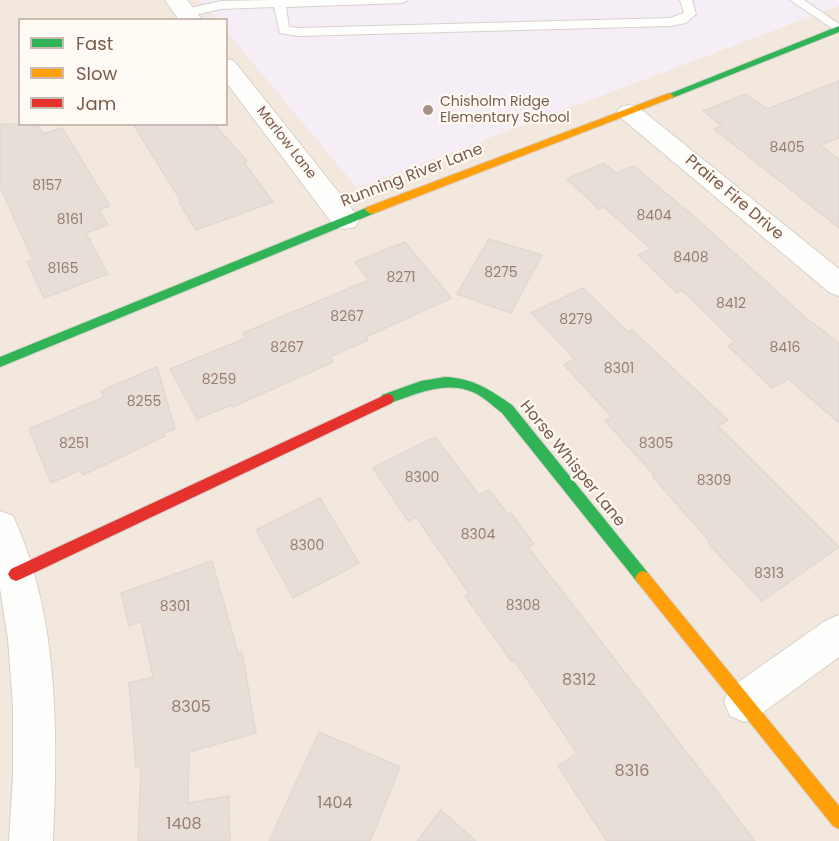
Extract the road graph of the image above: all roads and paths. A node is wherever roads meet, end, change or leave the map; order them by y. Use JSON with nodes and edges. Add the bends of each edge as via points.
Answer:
{"nodes":[{"id":1,"x":402,"y":0,"type":"edge"},
{"id":2,"x":686,"y":0,"type":"edge"},
{"id":3,"x":796,"y":0,"type":"edge"},
{"id":4,"x":279,"y":3,"type":"junction"},
{"id":5,"x":184,"y":11,"type":"edge"},
{"id":6,"x":839,"y":28,"type":"edge"},
{"id":7,"x":228,"y":69,"type":"edge"},
{"id":8,"x":629,"y":112,"type":"junction"},
{"id":9,"x":345,"y":220,"type":"junction"},
{"id":10,"x":839,"y":285,"type":"edge"},
{"id":11,"x":0,"y":362,"type":"edge"},
{"id":12,"x":0,"y":526,"type":"edge"},
{"id":13,"x":16,"y":574,"type":"junction"},
{"id":14,"x":839,"y":634,"type":"edge"},
{"id":15,"x":744,"y":702,"type":"junction"},
{"id":16,"x":839,"y":820,"type":"edge"},
{"id":17,"x":31,"y":841,"type":"edge"}],
"edges":[{"from":1,"to":4,"type":"lane"},
{"from":2,"to":4,"type":"lane","via":[[690,14],[670,22],[298,32],[284,30]]},
{"from":3,"to":6,"type":"lane"},
{"from":4,"to":5,"type":"lane"},
{"from":6,"to":8,"type":"street","name":"Running River Lane"},
{"from":7,"to":9,"type":"street","name":"Marlow Lane"},
{"from":8,"to":9,"type":"street","name":"Running River Lane"},
{"from":8,"to":10,"type":"street","name":"Praire Fire Drive"},
{"from":9,"to":11,"type":"street","name":"Running River Lane"},
{"from":12,"to":13,"type":"street"},
{"from":13,"to":15,"type":"street","name":"Horse Whisper Lane","via":[[396,395],[427,384],[451,381],[479,389],[507,409]]},
{"from":13,"to":17,"type":"street","via":[[32,684]]},
{"from":14,"to":15,"type":"street"},
{"from":15,"to":16,"type":"street","name":"Horse Whisper Lane"}]}
